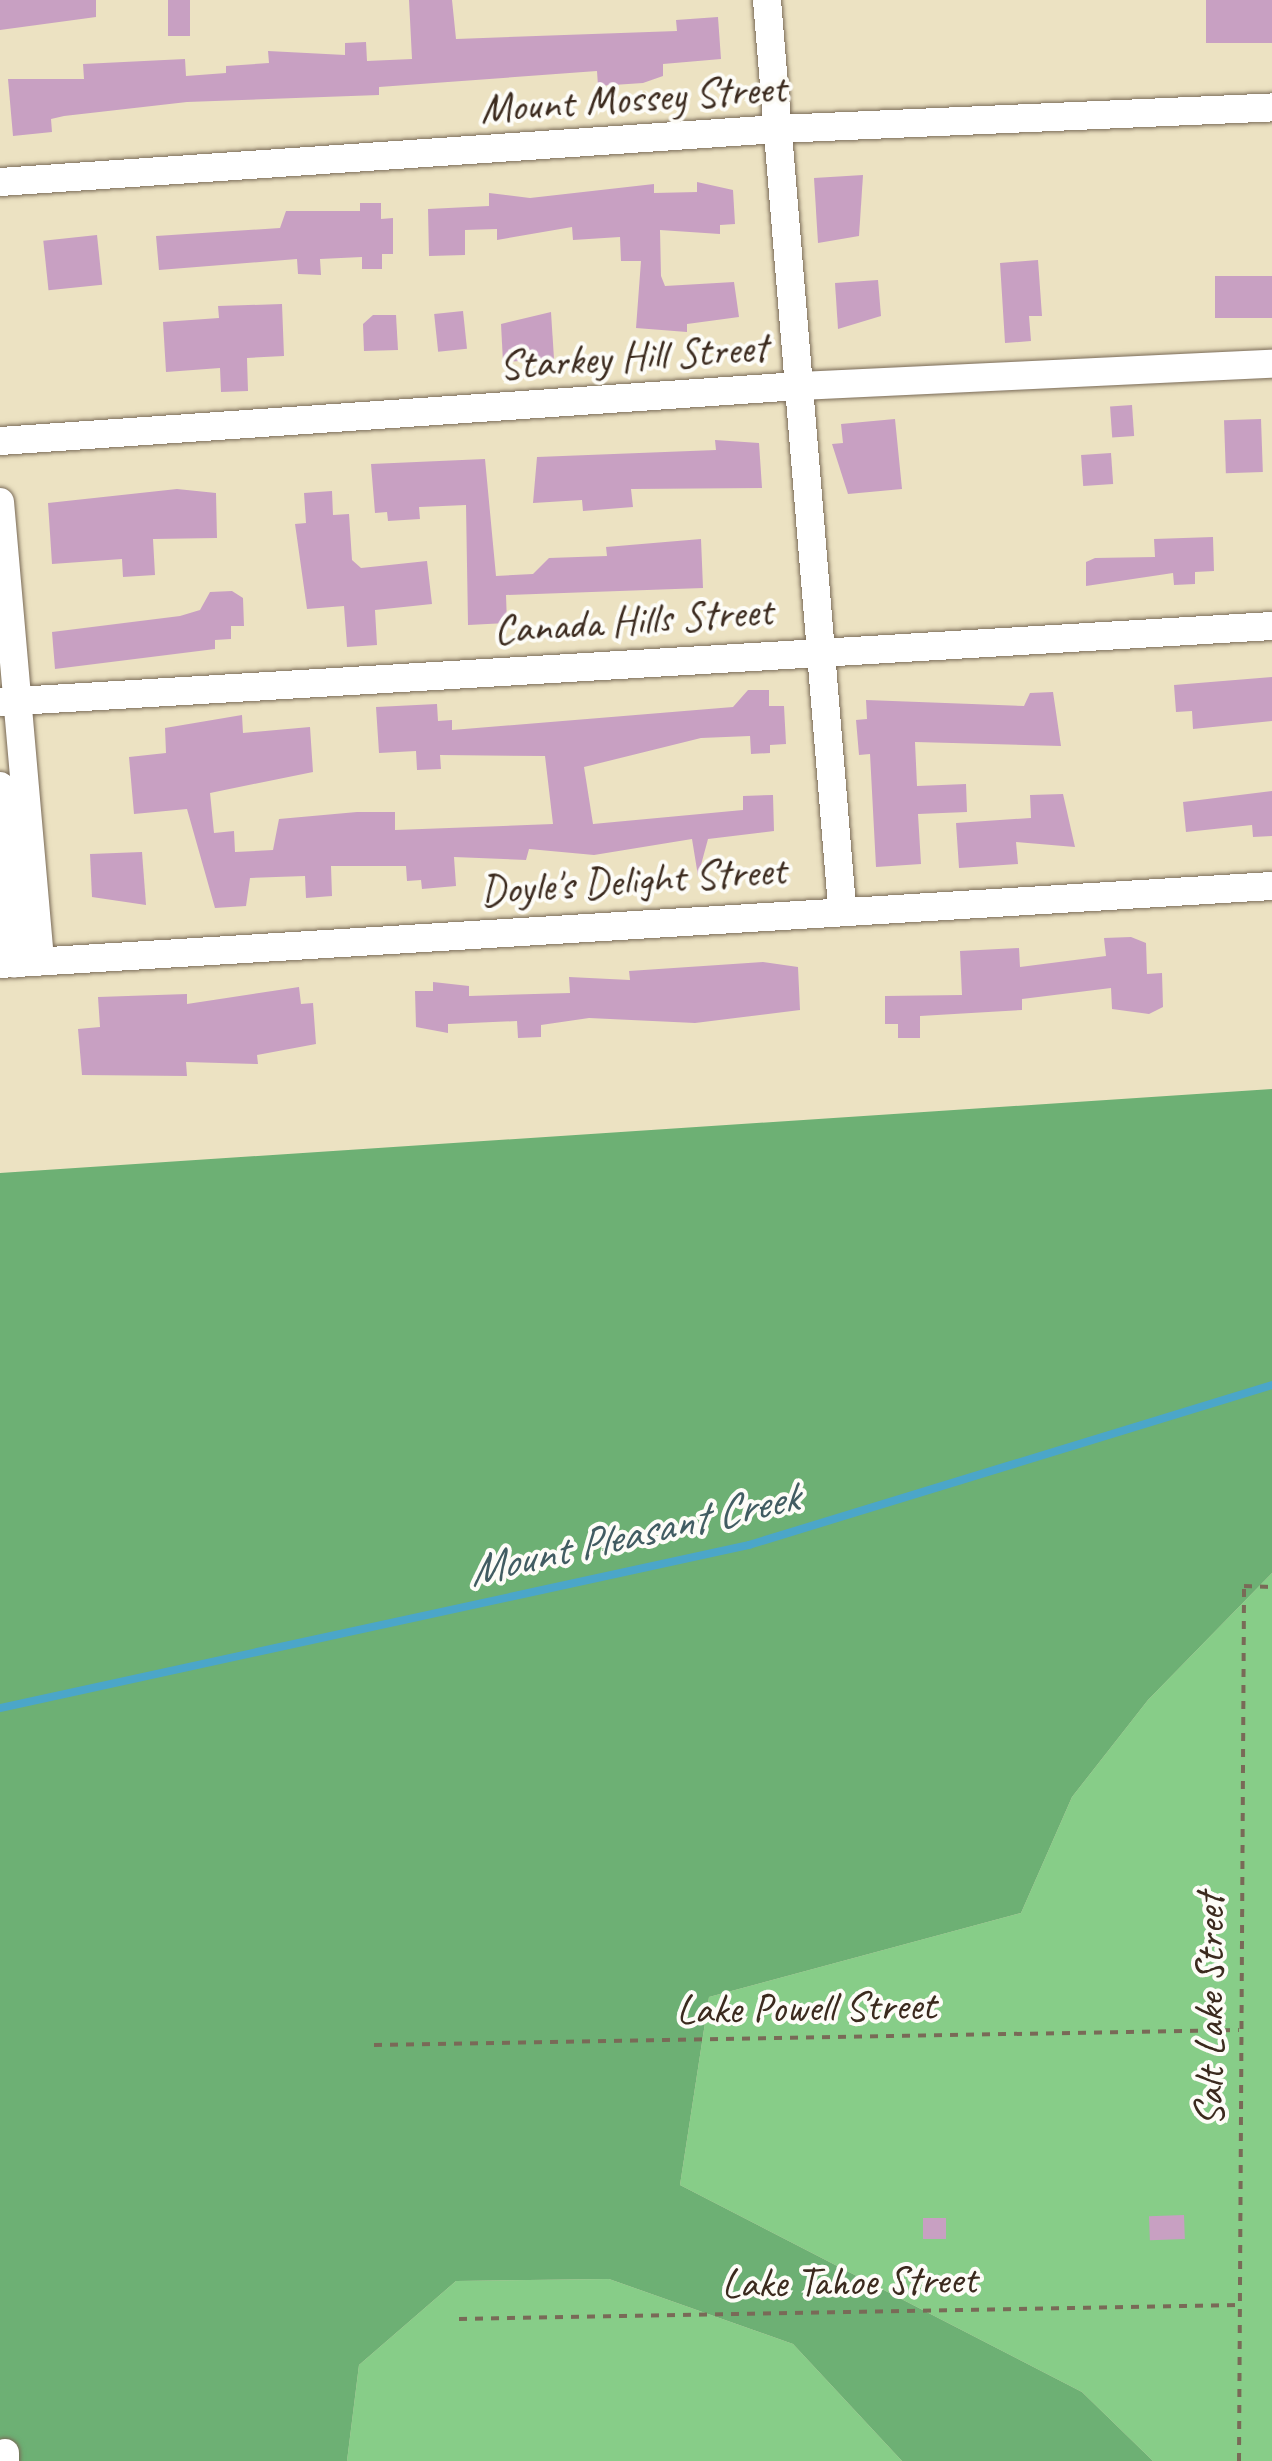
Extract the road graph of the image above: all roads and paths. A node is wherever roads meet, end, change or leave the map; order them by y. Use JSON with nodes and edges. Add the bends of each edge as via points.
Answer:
{"nodes":[{"id":1,"x":768,"y":0,"type":"edge"},
{"id":2,"x":1272,"y":108,"type":"edge"},
{"id":3,"x":778,"y":129,"type":"junction"},
{"id":4,"x":0,"y":182,"type":"edge"},
{"id":5,"x":1272,"y":364,"type":"edge"},
{"id":6,"x":798,"y":386,"type":"junction"},
{"id":7,"x":0,"y":441,"type":"edge"},
{"id":8,"x":0,"y":502,"type":"edge"},
{"id":9,"x":1272,"y":626,"type":"edge"},
{"id":10,"x":824,"y":648,"type":"junction"},
{"id":11,"x":8,"y":702,"type":"edge"},
{"id":12,"x":0,"y":786,"type":"edge"},
{"id":13,"x":1272,"y":886,"type":"edge"},
{"id":14,"x":842,"y":906,"type":"junction"},
{"id":15,"x":18,"y":962,"type":"edge"},
{"id":16,"x":1272,"y":1587,"type":"edge"},
{"id":17,"x":1240,"y":2030,"type":"junction"},
{"id":18,"x":374,"y":2045,"type":"dead end"},
{"id":19,"x":1239,"y":2305,"type":"junction"},
{"id":20,"x":459,"y":2318,"type":"dead end"},
{"id":21,"x":1239,"y":2461,"type":"edge"}],
"edges":[{"from":1,"to":3,"type":"street"},
{"from":2,"to":3,"type":"street","name":"Mount Mossey Street"},
{"from":3,"to":4,"type":"street","name":"Mount Mossey Street"},
{"from":3,"to":6,"type":"street"},
{"from":5,"to":6,"type":"street","name":"Starkey Hill Street"},
{"from":6,"to":7,"type":"street","name":"Starkey Hill Street"},
{"from":6,"to":10,"type":"street"},
{"from":8,"to":11,"type":"street"},
{"from":9,"to":10,"type":"street","name":"Canada Hills Street"},
{"from":10,"to":11,"type":"street","name":"Canada Hills Street"},
{"from":10,"to":14,"type":"street"},
{"from":11,"to":15,"type":"street"},
{"from":12,"to":15,"type":"street"},
{"from":13,"to":14,"type":"street","name":"Doyle's Delight Street"},
{"from":14,"to":15,"type":"street","name":"Doyle's Delight Street"},
{"from":16,"to":17,"type":"path","name":"Salt Lake Street","via":[[1244,1586]]},
{"from":17,"to":18,"type":"path","name":"Lake Powell Street"},
{"from":17,"to":19,"type":"path","name":"Salt Lake Street"},
{"from":19,"to":20,"type":"path","name":"Lake Tahoe Street"},
{"from":19,"to":21,"type":"path","name":"Salt Lake Street"}]}
